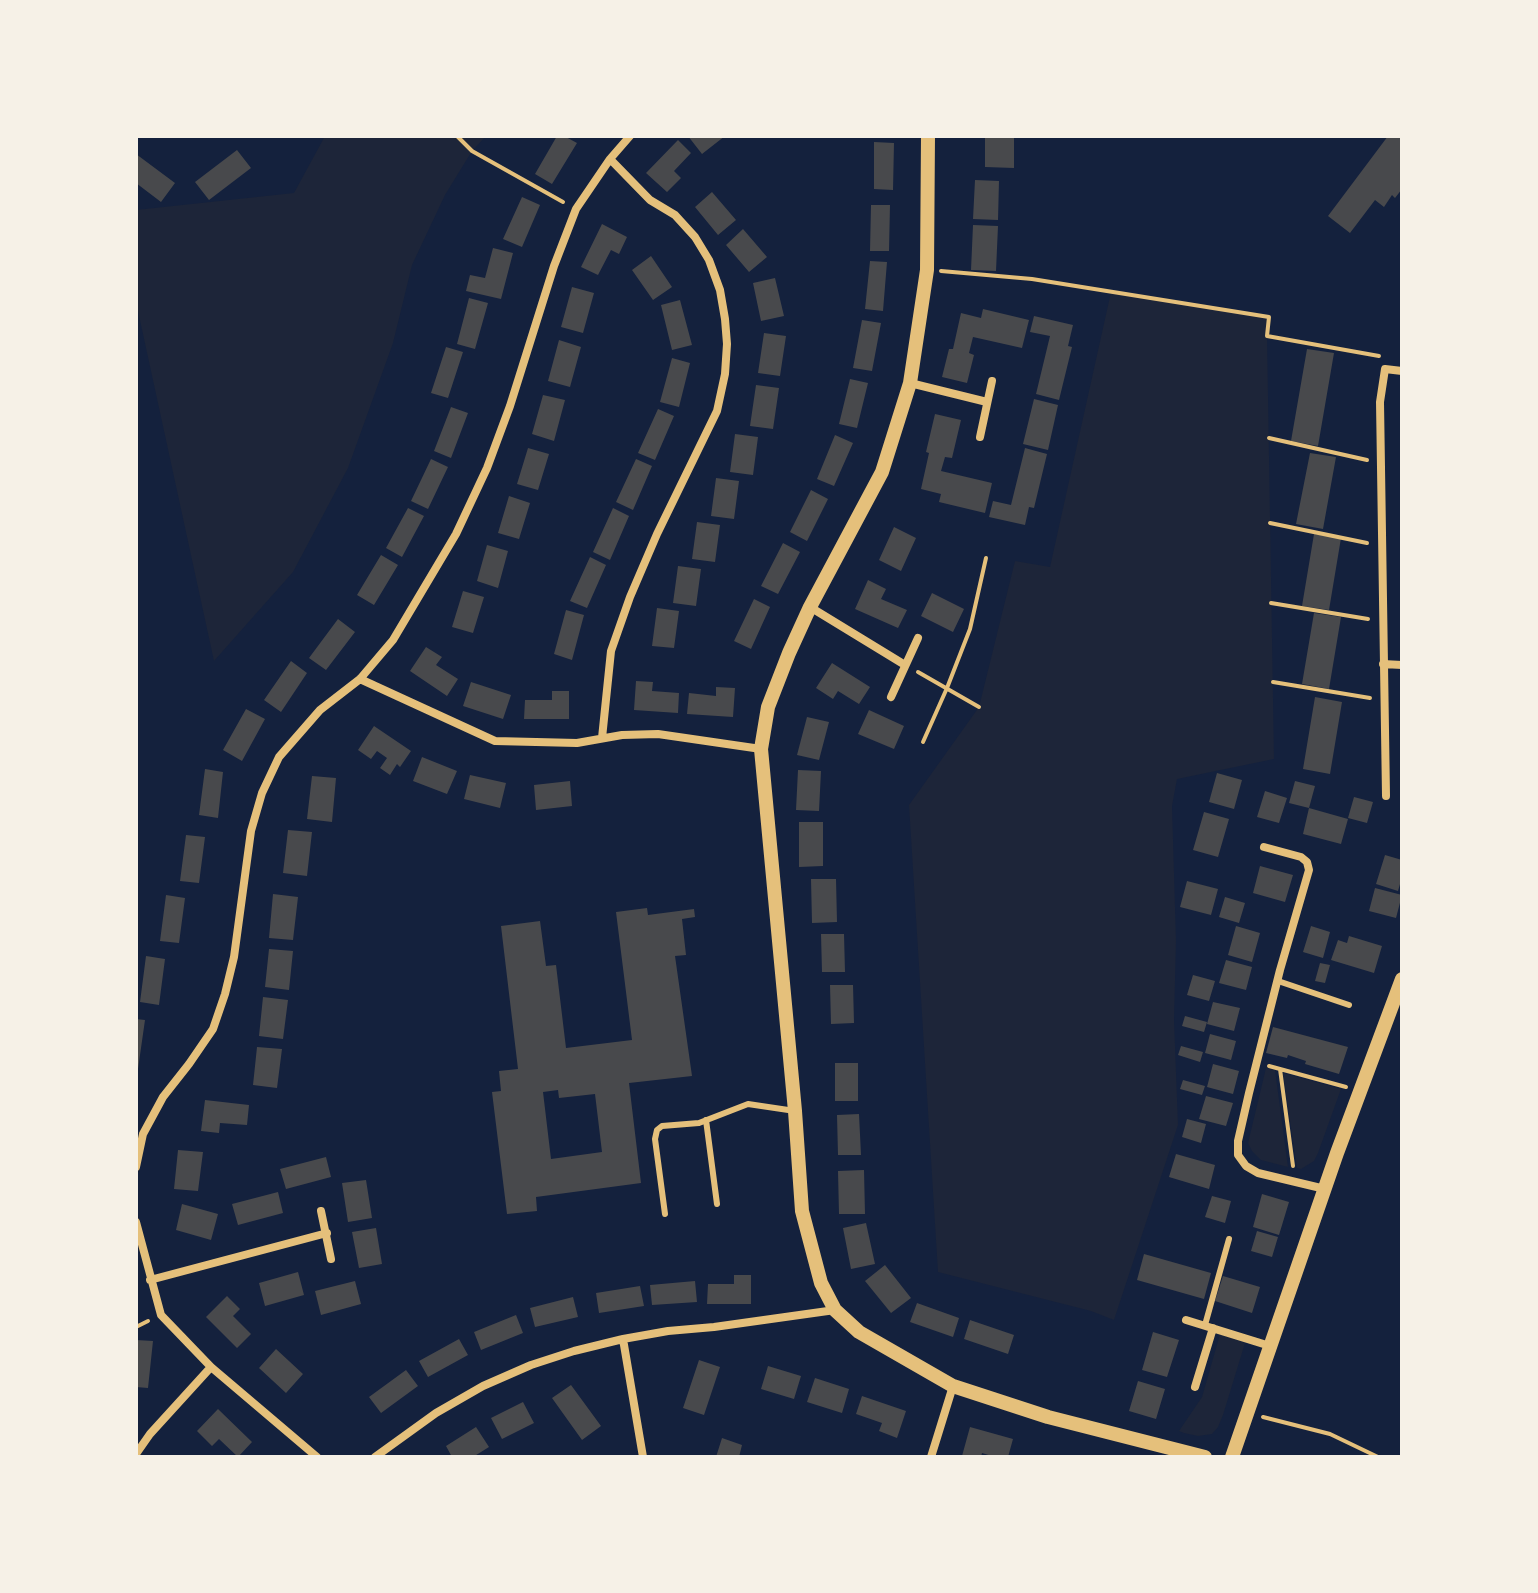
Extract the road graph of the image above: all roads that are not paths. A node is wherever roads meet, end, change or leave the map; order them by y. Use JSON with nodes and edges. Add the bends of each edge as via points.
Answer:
{"nodes":[{"id":1,"x":630,"y":136,"type":"edge"},
{"id":2,"x":928,"y":136,"type":"edge"},
{"id":3,"x":610,"y":159,"type":"junction"},
{"id":4,"x":1402,"y":371,"type":"edge"},
{"id":5,"x":992,"y":381,"type":"dead end"},
{"id":6,"x":910,"y":383,"type":"junction"},
{"id":7,"x":987,"y":402,"type":"junction"},
{"id":8,"x":980,"y":437,"type":"dead end"},
{"id":9,"x":810,"y":607,"type":"junction"},
{"id":10,"x":918,"y":638,"type":"dead end"},
{"id":11,"x":1383,"y":664,"type":"junction"},
{"id":12,"x":905,"y":665,"type":"junction"},
{"id":13,"x":1402,"y":665,"type":"edge"},
{"id":14,"x":360,"y":679,"type":"junction"},
{"id":15,"x":891,"y":697,"type":"dead end"},
{"id":16,"x":602,"y":738,"type":"junction"},
{"id":17,"x":761,"y":749,"type":"junction"},
{"id":18,"x":1386,"y":796,"type":"dead end"},
{"id":19,"x":1264,"y":847,"type":"dead end"},
{"id":20,"x":1402,"y":979,"type":"edge"},
{"id":21,"x":1278,"y":981,"type":"junction"},
{"id":22,"x":1349,"y":1005,"type":"dead end"},
{"id":23,"x":795,"y":1111,"type":"junction"},
{"id":24,"x":706,"y":1120,"type":"junction"},
{"id":25,"x":136,"y":1167,"type":"edge"},
{"id":26,"x":1325,"y":1189,"type":"junction"},
{"id":27,"x":717,"y":1204,"type":"dead end"},
{"id":28,"x":321,"y":1211,"type":"dead end"},
{"id":29,"x":665,"y":1214,"type":"dead end"},
{"id":30,"x":136,"y":1222,"type":"edge"},
{"id":31,"x":327,"y":1233,"type":"junction"},
{"id":32,"x":1229,"y":1239,"type":"dead end"},
{"id":33,"x":331,"y":1259,"type":"dead end"},
{"id":34,"x":150,"y":1280,"type":"junction"},
{"id":35,"x":835,"y":1310,"type":"junction"},
{"id":36,"x":1186,"y":1320,"type":"dead end"},
{"id":37,"x":1209,"y":1327,"type":"junction"},
{"id":38,"x":623,"y":1339,"type":"junction"},
{"id":39,"x":1270,"y":1346,"type":"junction"},
{"id":40,"x":211,"y":1367,"type":"junction"},
{"id":41,"x":953,"y":1386,"type":"junction"},
{"id":42,"x":1195,"y":1387,"type":"dead end"},
{"id":43,"x":136,"y":1454,"type":"edge"},
{"id":44,"x":317,"y":1457,"type":"edge"},
{"id":45,"x":375,"y":1457,"type":"edge"},
{"id":46,"x":643,"y":1457,"type":"edge"},
{"id":47,"x":931,"y":1457,"type":"edge"},
{"id":48,"x":1205,"y":1457,"type":"edge"},
{"id":49,"x":1232,"y":1457,"type":"edge"}],
"edges":[{"from":1,"to":3,"type":"street"},
{"from":2,"to":6,"type":"street","via":[[927,270]]},
{"from":3,"to":14,"type":"street","via":[[576,209],[510,406],[456,534],[393,640]]},
{"from":3,"to":16,"type":"street","via":[[695,237],[720,290],[727,344],[717,411],[657,534],[611,651]]},
{"from":4,"to":11,"type":"street","via":[[1385,369],[1380,402]]},
{"from":5,"to":7,"type":"street"},
{"from":6,"to":7,"type":"street"},
{"from":6,"to":9,"type":"street","via":[[882,472]]},
{"from":7,"to":8,"type":"street"},
{"from":9,"to":12,"type":"street"},
{"from":9,"to":17,"type":"street","via":[[768,707]]},
{"from":10,"to":12,"type":"street"},
{"from":11,"to":13,"type":"street"},
{"from":11,"to":18,"type":"street"},
{"from":12,"to":15,"type":"street"},
{"from":14,"to":16,"type":"street","via":[[495,741],[577,743]]},
{"from":14,"to":25,"type":"street","via":[[320,710],[279,757],[262,793],[225,994],[213,1029],[143,1134]]},
{"from":16,"to":17,"type":"street","via":[[658,734]]},
{"from":17,"to":23,"type":"street"},
{"from":19,"to":21,"type":"street","via":[[1301,857],[1309,870]]},
{"from":20,"to":26,"type":"street"},
{"from":21,"to":22,"type":"lane"},
{"from":21,"to":26,"type":"street","via":[[1238,1155],[1258,1173]]},
{"from":23,"to":24,"type":"lane","via":[[748,1104]]},
{"from":23,"to":35,"type":"street","via":[[802,1211],[821,1283]]},
{"from":24,"to":27,"type":"lane"},
{"from":24,"to":29,"type":"lane","via":[[657,1130]]},
{"from":26,"to":39,"type":"street"},
{"from":28,"to":31,"type":"street"},
{"from":30,"to":34,"type":"street"},
{"from":31,"to":33,"type":"street"},
{"from":31,"to":34,"type":"street"},
{"from":32,"to":37,"type":"lane"},
{"from":34,"to":40,"type":"street","via":[[161,1315]]},
{"from":35,"to":38,"type":"street"},
{"from":35,"to":41,"type":"street","via":[[859,1332]]},
{"from":36,"to":37,"type":"street"},
{"from":37,"to":39,"type":"street"},
{"from":37,"to":42,"type":"street"},
{"from":38,"to":45,"type":"street","via":[[531,1365],[483,1386]]},
{"from":38,"to":46,"type":"street"},
{"from":39,"to":49,"type":"street"},
{"from":40,"to":43,"type":"street"},
{"from":40,"to":44,"type":"street"},
{"from":41,"to":47,"type":"street"},
{"from":41,"to":48,"type":"street","via":[[1048,1417]]}]}
